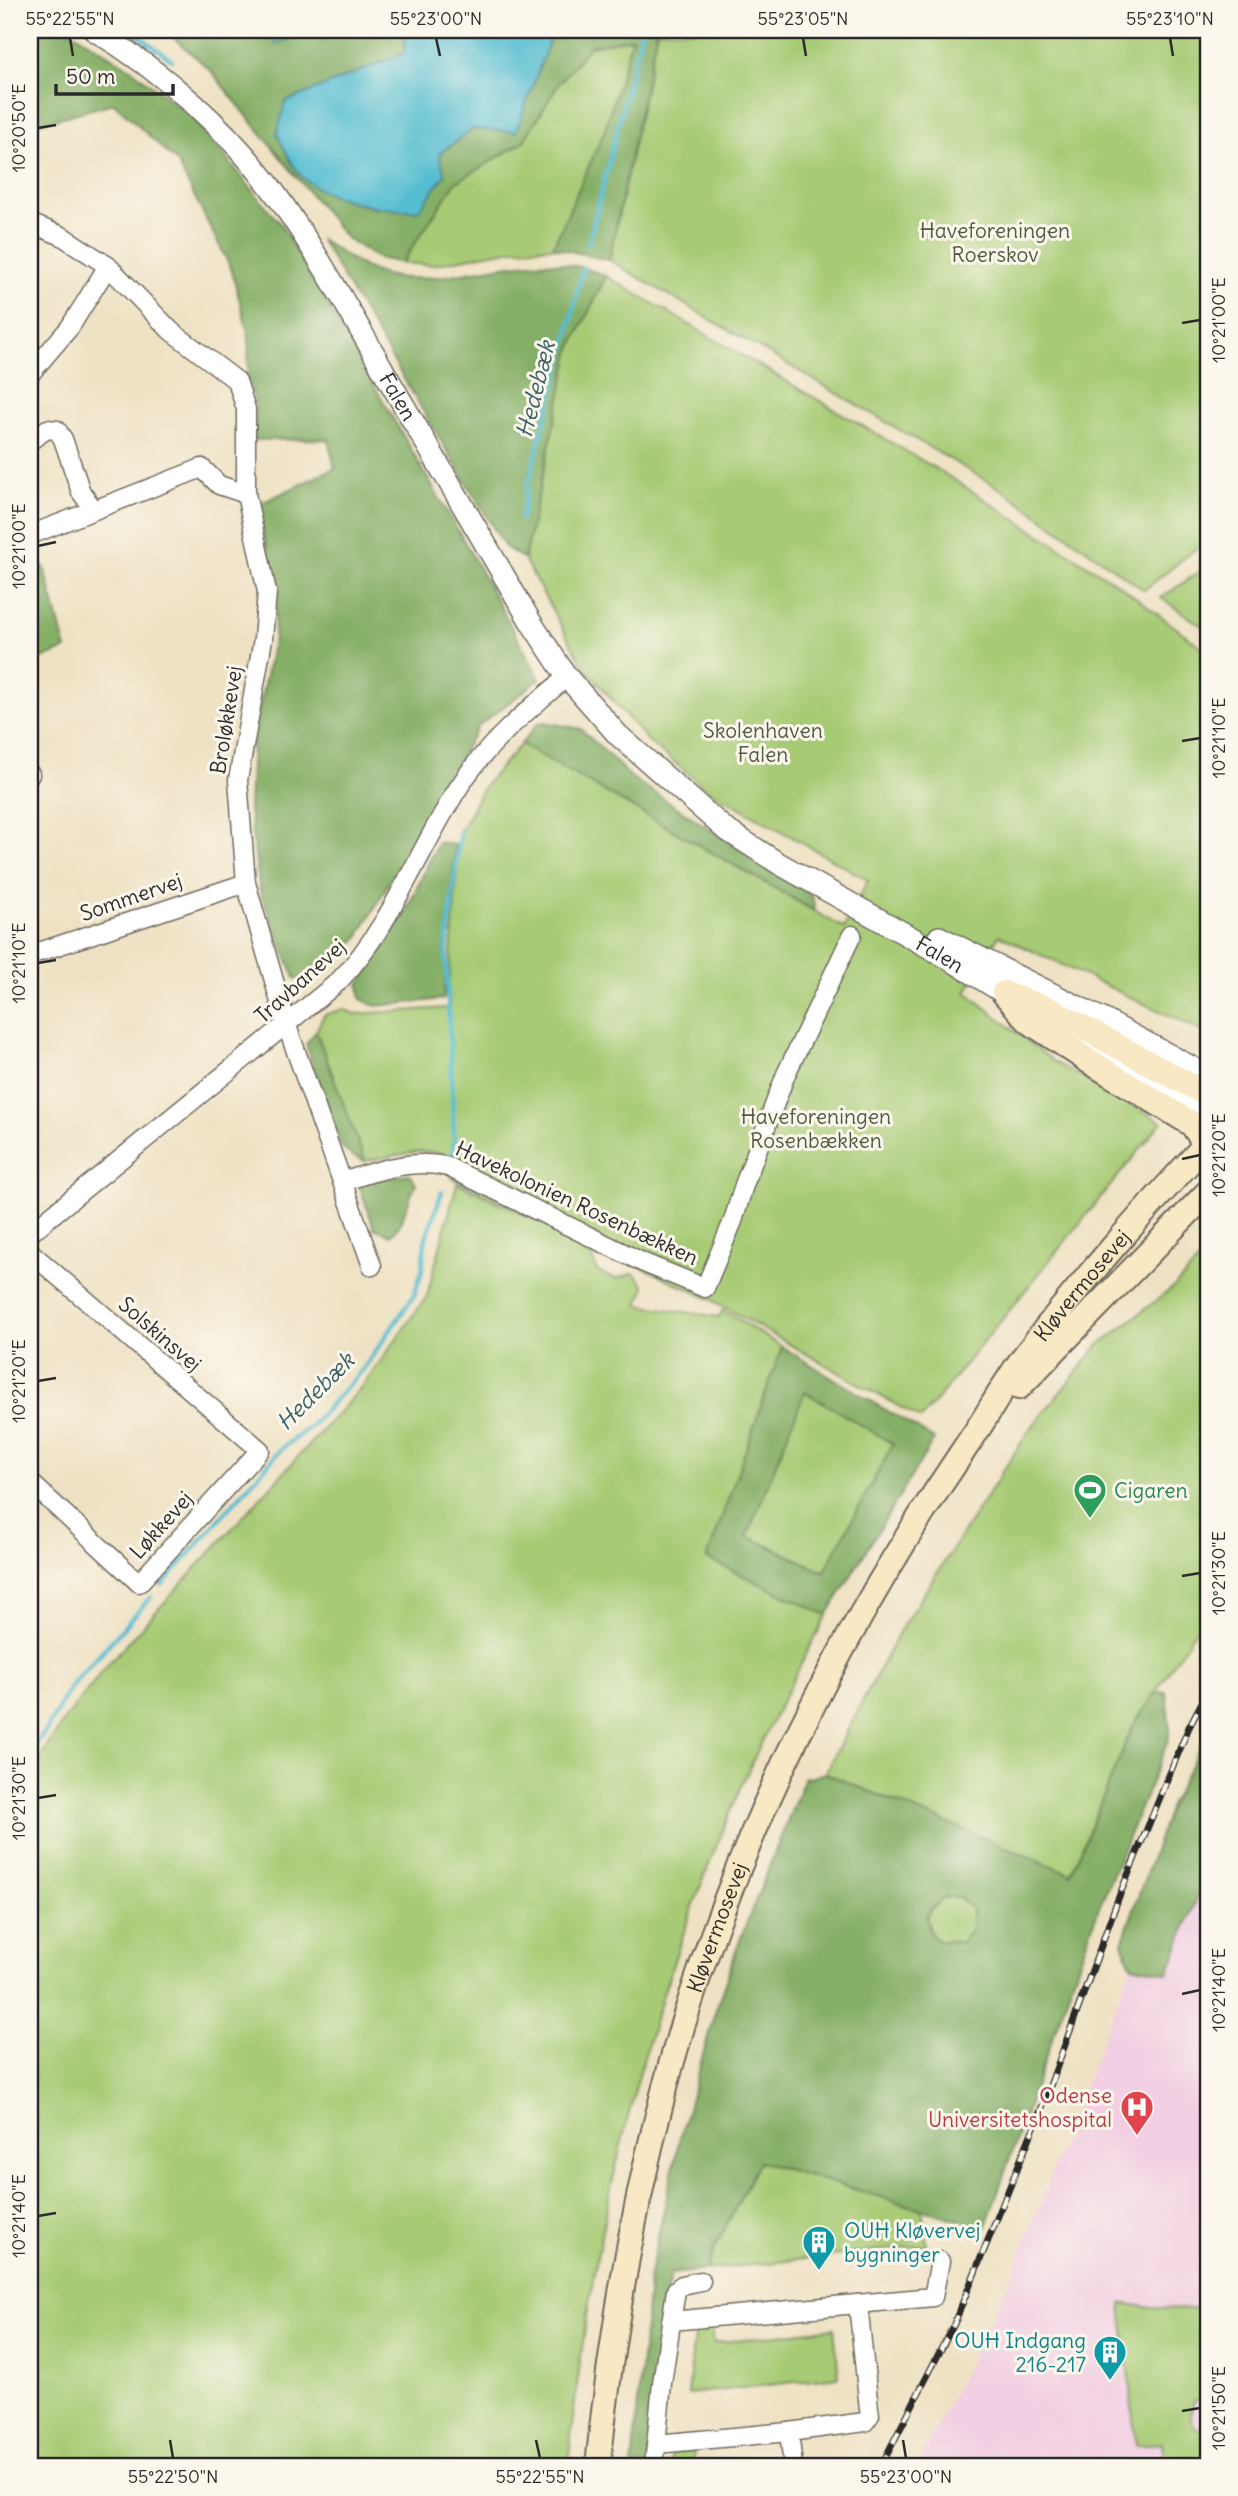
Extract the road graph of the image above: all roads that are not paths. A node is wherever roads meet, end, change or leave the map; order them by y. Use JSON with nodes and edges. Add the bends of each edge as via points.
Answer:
{"nodes":[{"id":1,"x":94,"y":30,"type":"edge"},
{"id":2,"x":30,"y":223,"type":"edge"},
{"id":3,"x":108,"y":267,"type":"junction"},
{"id":4,"x":30,"y":374,"type":"edge"},
{"id":5,"x":30,"y":441,"type":"edge"},
{"id":6,"x":246,"y":494,"type":"junction"},
{"id":7,"x":94,"y":510,"type":"junction"},
{"id":8,"x":30,"y":535,"type":"edge"},
{"id":9,"x":567,"y":677,"type":"junction"},
{"id":10,"x":676,"y":786,"type":"junction"},
{"id":11,"x":246,"y":883,"type":"junction"},
{"id":12,"x":852,"y":935,"type":"dead end"},
{"id":13,"x":30,"y":955,"type":"edge"},
{"id":14,"x":1004,"y":993,"type":"junction"},
{"id":15,"x":287,"y":1026,"type":"junction"},
{"id":16,"x":1208,"y":1076,"type":"edge"},
{"id":17,"x":1208,"y":1095,"type":"edge"},
{"id":18,"x":1208,"y":1116,"type":"edge"},
{"id":19,"x":1207,"y":1152,"type":"edge"},
{"id":20,"x":342,"y":1182,"type":"junction"},
{"id":21,"x":1208,"y":1192,"type":"edge"},
{"id":22,"x":1208,"y":1214,"type":"edge"},
{"id":23,"x":30,"y":1233,"type":"edge"},
{"id":24,"x":30,"y":1252,"type":"edge"},
{"id":25,"x":372,"y":1266,"type":"dead end"},
{"id":26,"x":1079,"y":1322,"type":"junction"},
{"id":27,"x":971,"y":1439,"type":"junction"},
{"id":28,"x":260,"y":1450,"type":"joint"},
{"id":29,"x":30,"y":1482,"type":"edge"},
{"id":30,"x":940,"y":2262,"type":"dead end"},
{"id":31,"x":701,"y":2281,"type":"dead end"},
{"id":32,"x":858,"y":2304,"type":"junction"},
{"id":33,"x":671,"y":2321,"type":"junction"},
{"id":34,"x":789,"y":2432,"type":"junction"},
{"id":35,"x":656,"y":2444,"type":"junction"},
{"id":36,"x":598,"y":2466,"type":"edge"},
{"id":37,"x":654,"y":2466,"type":"edge"},
{"id":38,"x":793,"y":2466,"type":"edge"}],
"edges":[{"from":1,"to":9,"type":"street","name":"Falen","via":[[177,89],[276,195]]},
{"from":2,"to":3,"type":"street","name":"Broløkkevej","via":[[62,236]]},
{"from":3,"to":4,"type":"street","via":[[70,327]]},
{"from":3,"to":6,"type":"street","name":"Broløkkevej","via":[[171,331],[237,381],[246,409]]},
{"from":5,"to":7,"type":"street","via":[[47,429],[57,430],[81,492]]},
{"from":6,"to":7,"type":"street","via":[[219,485],[202,468]]},
{"from":6,"to":11,"type":"street","name":"Broløkkevej","via":[[267,592],[238,780]]},
{"from":7,"to":8,"type":"street"},
{"from":9,"to":10,"type":"street","name":"Falen","via":[[618,735]]},
{"from":9,"to":15,"type":"street","name":"Travbanevej","via":[[506,728],[459,786],[362,957]]},
{"from":10,"to":14,"type":"street","name":"Falen","via":[[725,829],[778,863]]},
{"from":10,"to":16,"type":"street","name":"Falen","via":[[783,854]]},
{"from":11,"to":13,"type":"street","name":"Sommervej"},
{"from":11,"to":15,"type":"street","name":"Broløkkevej"},
{"from":12,"to":20,"type":"street","name":"Havekolonien Rosenbækken","via":[[782,1084],[705,1288],[448,1167],[414,1164]]},
{"from":14,"to":17,"type":"main road","via":[[1049,1009]]},
{"from":14,"to":18,"type":"street","name":"Falen"},
{"from":14,"to":19,"type":"main road","via":[[1029,1021],[1192,1124]]},
{"from":15,"to":20,"type":"street","name":"Broløkkevej"},
{"from":15,"to":23,"type":"street","name":"Travbanevej"},
{"from":19,"to":26,"type":"main road","via":[[1096,1293]]},
{"from":19,"to":27,"type":"main road","name":"Kløvermosevej","via":[[1079,1289],[1021,1360]]},
{"from":20,"to":25,"type":"street","name":"Broløkkevej"},
{"from":21,"to":26,"type":"main road","name":"Kløvermosevej"},
{"from":22,"to":26,"type":"main road","via":[[1124,1297]]},
{"from":24,"to":28,"type":"street","name":"Solskinsvej"},
{"from":26,"to":27,"type":"main road","name":"Kløvermosevej"},
{"from":27,"to":36,"type":"main road","name":"Kløvermosevej","via":[[919,1516],[832,1665],[783,1765],[719,1918],[682,2026],[654,2132],[628,2250]]},
{"from":28,"to":29,"type":"street","name":"Løkkevej","via":[[139,1583]]},
{"from":30,"to":32,"type":"street","via":[[933,2297]]},
{"from":31,"to":33,"type":"street","via":[[677,2287]]},
{"from":32,"to":33,"type":"street"},
{"from":32,"to":34,"type":"street","via":[[868,2419]]},
{"from":33,"to":35,"type":"street"},
{"from":34,"to":35,"type":"street"},
{"from":34,"to":38,"type":"street"},
{"from":35,"to":37,"type":"street"}]}
